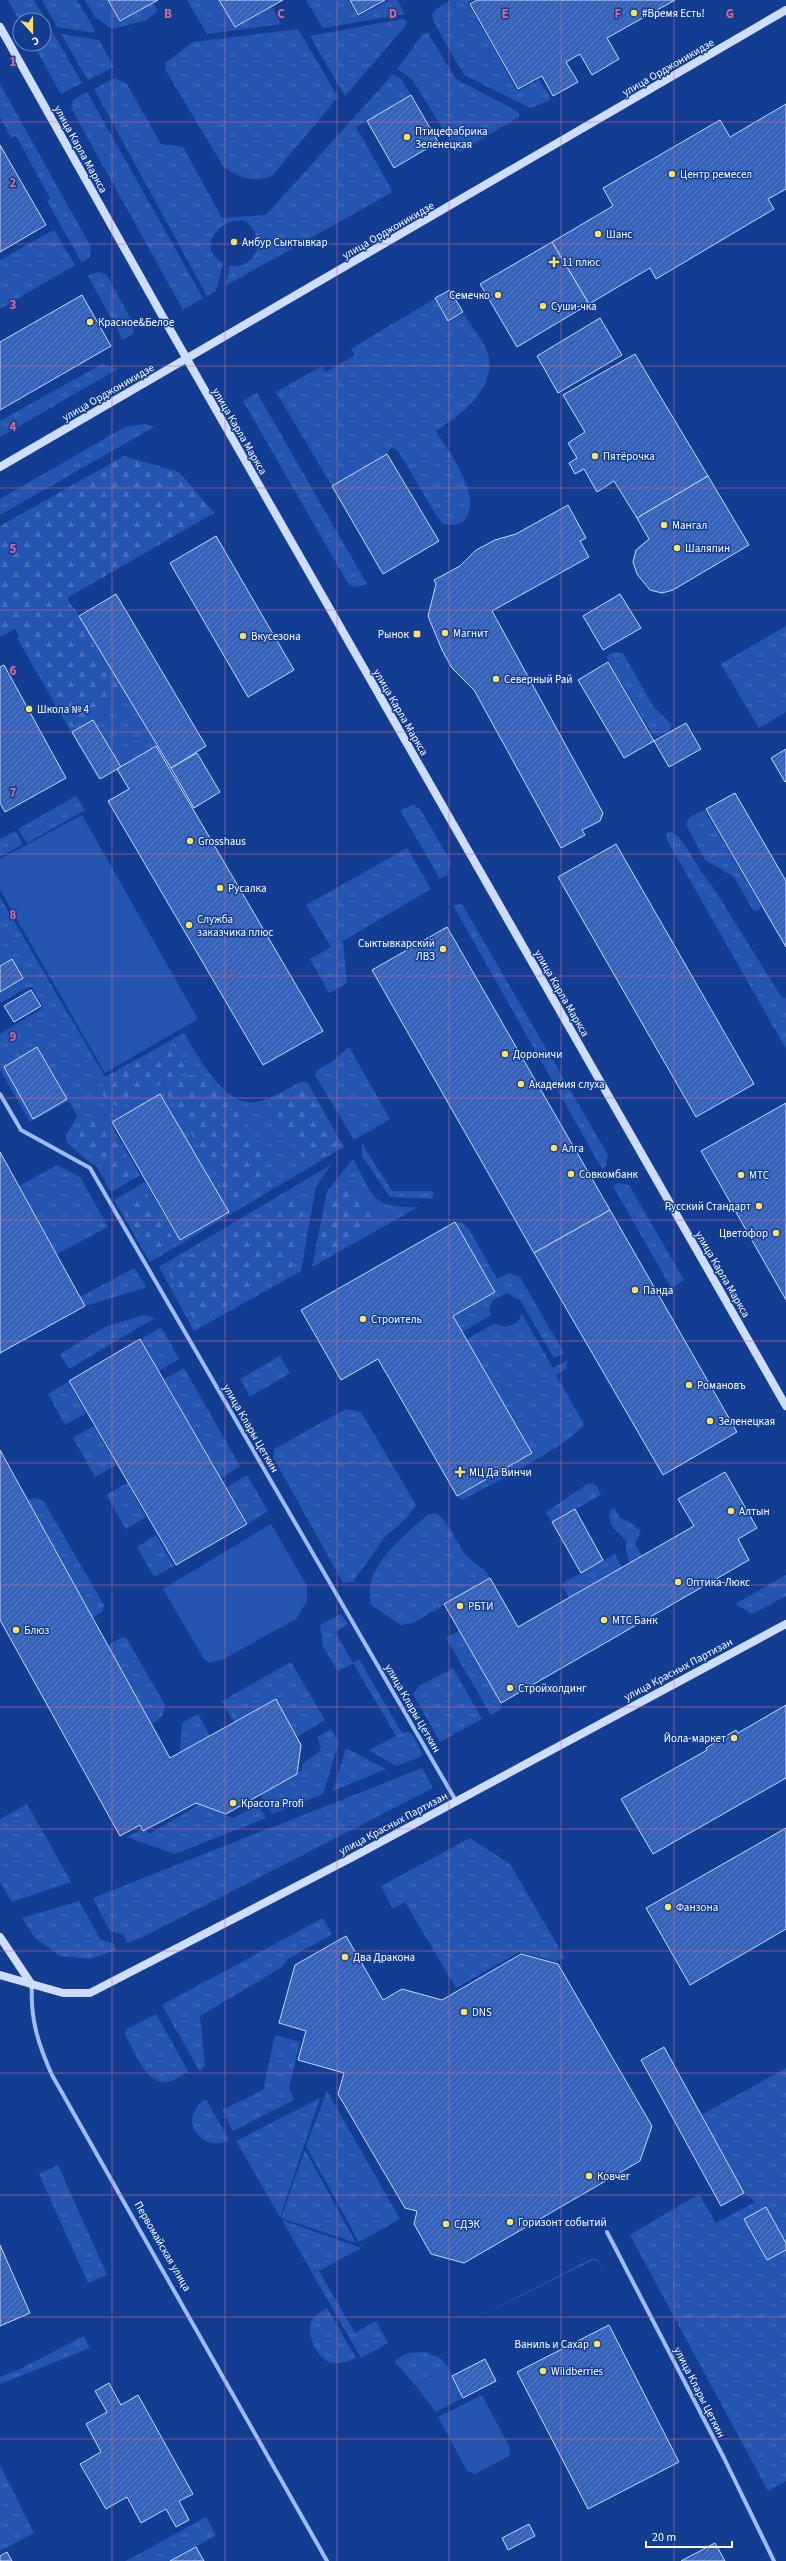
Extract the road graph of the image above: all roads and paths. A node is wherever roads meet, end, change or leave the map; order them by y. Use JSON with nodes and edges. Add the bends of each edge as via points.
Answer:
{"nodes":[{"id":1,"x":786,"y":10,"type":"edge"},
{"id":2,"x":0,"y":27,"type":"edge"},
{"id":3,"x":187,"y":359,"type":"junction"},
{"id":4,"x":0,"y":467,"type":"edge"},
{"id":5,"x":0,"y":1094,"type":"edge"},
{"id":6,"x":786,"y":1406,"type":"edge"},
{"id":7,"x":786,"y":1624,"type":"edge"},
{"id":8,"x":456,"y":1801,"type":"junction"},
{"id":9,"x":0,"y":1937,"type":"edge"},
{"id":10,"x":0,"y":1975,"type":"edge"},
{"id":11,"x":32,"y":1984,"type":"junction"},
{"id":12,"x":607,"y":2232,"type":"dead end"},
{"id":13,"x":327,"y":2561,"type":"edge"},
{"id":14,"x":774,"y":2561,"type":"edge"}],
"edges":[{"from":1,"to":3,"type":"street","name":"улица Орджоникидзе"},
{"from":2,"to":3,"type":"street","name":"улица Карла Маркса"},
{"from":3,"to":4,"type":"street","name":"улица Орджоникидзе"},
{"from":3,"to":6,"type":"street","name":"улица Карла Маркса"},
{"from":5,"to":8,"type":"street","name":"улица Клары Цеткин","via":[[21,1130],[90,1168]]},
{"from":7,"to":8,"type":"street","name":"улица Красных Партизан"},
{"from":8,"to":11,"type":"street","name":"улица Красных Партизан","via":[[90,1993],[63,1993]]},
{"from":9,"to":11,"type":"street"},
{"from":10,"to":11,"type":"street","name":"улица Красных Партизан"},
{"from":11,"to":13,"type":"street","name":"Первомайская улица","via":[[31,2008],[38,2042],[52,2074]]},
{"from":12,"to":14,"type":"street","name":"улица Клары Цеткин","via":[[724,2458]]}]}
